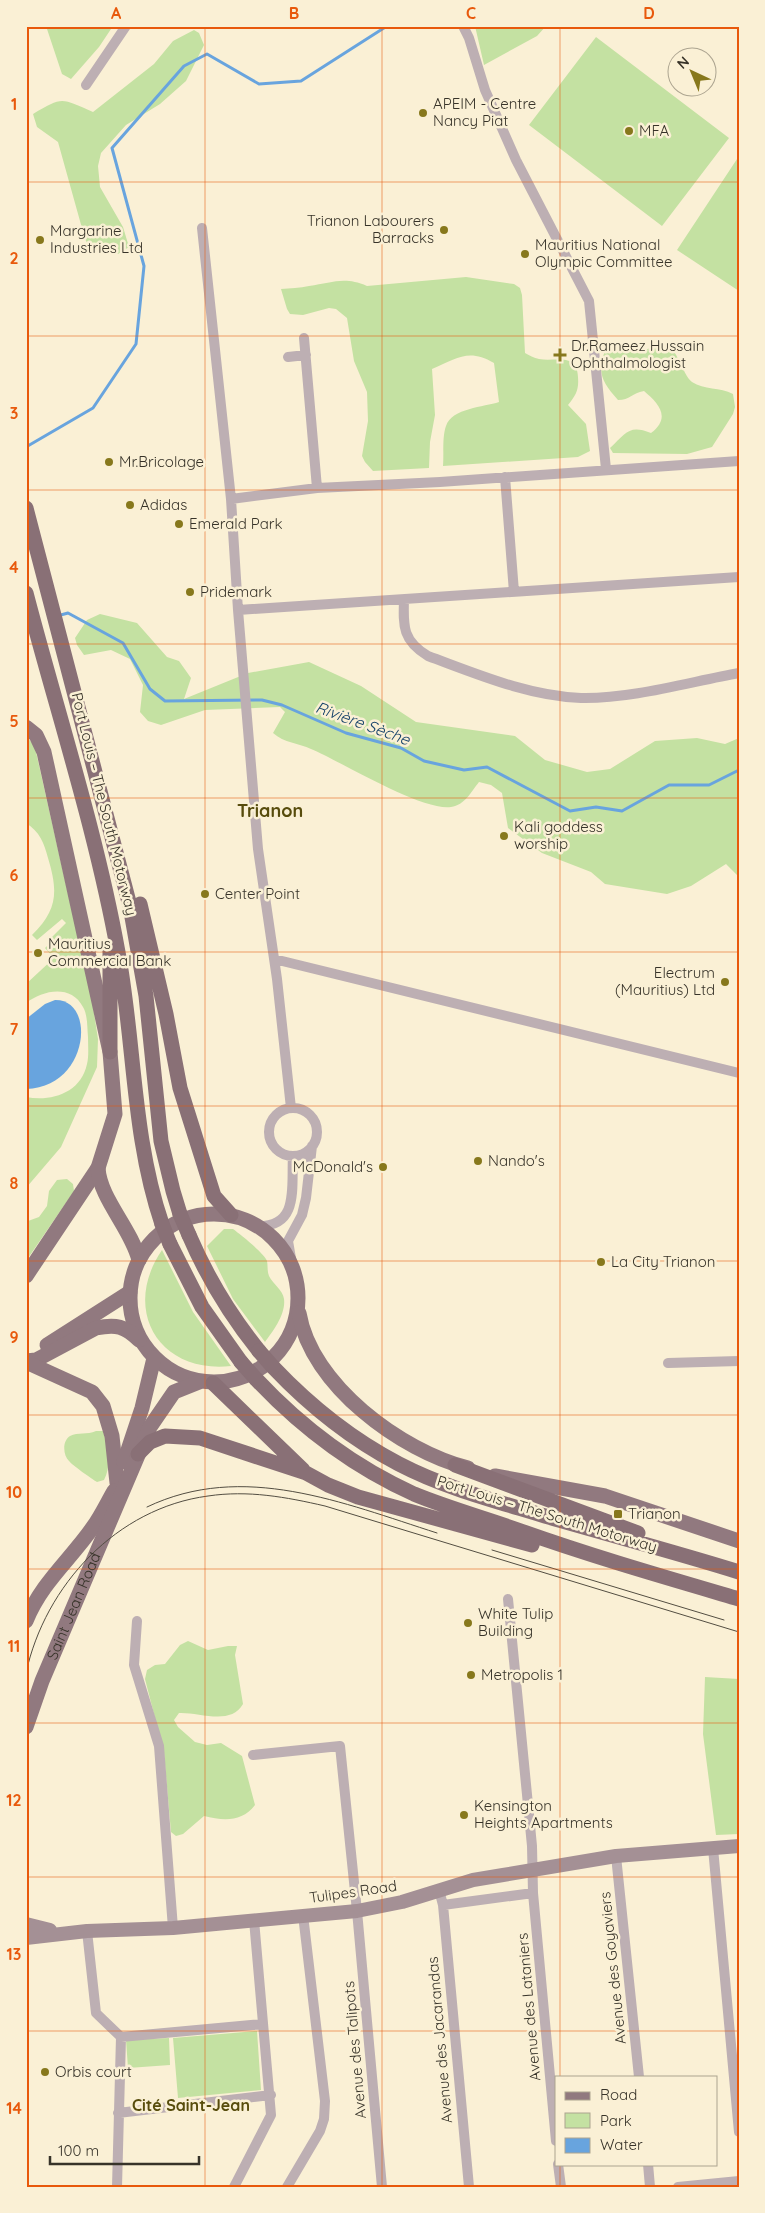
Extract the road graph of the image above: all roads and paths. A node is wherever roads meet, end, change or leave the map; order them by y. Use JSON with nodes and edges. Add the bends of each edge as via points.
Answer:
{"nodes":[{"id":1,"x":126,"y":26,"type":"edge"},
{"id":2,"x":463,"y":26,"type":"edge"},
{"id":3,"x":86,"y":85,"type":"dead end"},
{"id":4,"x":202,"y":228,"type":"dead end"},
{"id":5,"x":304,"y":338,"type":"dead end"},
{"id":6,"x":306,"y":355,"type":"junction"},
{"id":7,"x":288,"y":357,"type":"dead end"},
{"id":8,"x":739,"y":461,"type":"edge"},
{"id":9,"x":606,"y":469,"type":"junction"},
{"id":10,"x":504,"y":477,"type":"junction"},
{"id":11,"x":317,"y":488,"type":"junction"},
{"id":12,"x":232,"y":499,"type":"junction"},
{"id":13,"x":26,"y":508,"type":"edge"},
{"id":14,"x":739,"y":577,"type":"edge"},
{"id":15,"x":514,"y":592,"type":"junction"},
{"id":16,"x":26,"y":593,"type":"edge"},
{"id":17,"x":404,"y":600,"type":"junction"},
{"id":18,"x":238,"y":610,"type":"junction"},
{"id":19,"x":739,"y":672,"type":"edge"},
{"id":20,"x":26,"y":727,"type":"edge"},
{"id":21,"x":110,"y":822,"type":"junction"},
{"id":22,"x":110,"y":909,"type":"junction"},
{"id":23,"x":274,"y":959,"type":"junction"},
{"id":24,"x":110,"y":1052,"type":"junction"},
{"id":25,"x":739,"y":1073,"type":"edge"},
{"id":26,"x":291,"y":1108,"type":"junction"},
{"id":27,"x":312,"y":1146,"type":"junction"},
{"id":28,"x":293,"y":1156,"type":"junction"},
{"id":29,"x":98,"y":1168,"type":"junction"},
{"id":30,"x":231,"y":1215,"type":"junction"},
{"id":31,"x":258,"y":1226,"type":"junction"},
{"id":32,"x":140,"y":1260,"type":"junction"},
{"id":33,"x":292,"y":1264,"type":"junction"},
{"id":34,"x":26,"y":1276,"type":"edge"},
{"id":35,"x":130,"y":1292,"type":"junction"},
{"id":36,"x":298,"y":1308,"type":"junction"},
{"id":37,"x":144,"y":1345,"type":"junction"},
{"id":38,"x":26,"y":1356,"type":"edge"},
{"id":39,"x":154,"y":1358,"type":"junction"},
{"id":40,"x":26,"y":1361,"type":"edge"},
{"id":41,"x":739,"y":1361,"type":"edge"},
{"id":42,"x":668,"y":1363,"type":"dead end"},
{"id":43,"x":206,"y":1382,"type":"junction"},
{"id":44,"x":138,"y":1454,"type":"junction"},
{"id":45,"x":455,"y":1465,"type":"junction"},
{"id":46,"x":306,"y":1473,"type":"junction"},
{"id":47,"x":121,"y":1485,"type":"junction"},
{"id":48,"x":739,"y":1541,"type":"edge"},
{"id":49,"x":595,"y":1557,"type":"junction"},
{"id":50,"x":722,"y":1567,"type":"junction"},
{"id":51,"x":739,"y":1572,"type":"edge"},
{"id":52,"x":508,"y":1599,"type":"dead end"},
{"id":53,"x":739,"y":1599,"type":"edge"},
{"id":54,"x":26,"y":1621,"type":"edge"},
{"id":55,"x":136,"y":1621,"type":"dead end"},
{"id":56,"x":26,"y":1727,"type":"edge"},
{"id":57,"x":253,"y":1755,"type":"dead end"},
{"id":58,"x":739,"y":1846,"type":"edge"},
{"id":59,"x":713,"y":1848,"type":"junction"},
{"id":60,"x":616,"y":1856,"type":"junction"},
{"id":61,"x":532,"y":1870,"type":"junction"},
{"id":62,"x":439,"y":1890,"type":"junction"},
{"id":63,"x":533,"y":1894,"type":"junction"},
{"id":64,"x":443,"y":1905,"type":"junction"},
{"id":65,"x":358,"y":1911,"type":"junction"},
{"id":66,"x":303,"y":1915,"type":"junction"},
{"id":67,"x":254,"y":1920,"type":"junction"},
{"id":68,"x":26,"y":1924,"type":"edge"},
{"id":69,"x":173,"y":1928,"type":"junction"},
{"id":70,"x":81,"y":1932,"type":"junction"},
{"id":71,"x":26,"y":1938,"type":"edge"},
{"id":72,"x":263,"y":2024,"type":"junction"},
{"id":73,"x":121,"y":2037,"type":"junction"},
{"id":74,"x":639,"y":2076,"type":"edge"},
{"id":75,"x":271,"y":2095,"type":"junction"},
{"id":76,"x":118,"y":2113,"type":"junction"},
{"id":77,"x":555,"y":2130,"type":"edge"},
{"id":78,"x":739,"y":2132,"type":"edge"},
{"id":79,"x":558,"y":2166,"type":"edge"},
{"id":80,"x":648,"y":2166,"type":"edge"},
{"id":81,"x":739,"y":2181,"type":"edge"},
{"id":82,"x":117,"y":2187,"type":"edge"},
{"id":83,"x":234,"y":2187,"type":"edge"},
{"id":84,"x":286,"y":2187,"type":"edge"},
{"id":85,"x":382,"y":2187,"type":"edge"},
{"id":86,"x":469,"y":2187,"type":"edge"},
{"id":87,"x":560,"y":2187,"type":"edge"},
{"id":88,"x":650,"y":2187,"type":"edge"},
{"id":89,"x":678,"y":2187,"type":"edge"}],
"edges":[{"from":1,"to":3,"type":"street"},
{"from":2,"to":9,"type":"street","via":[[485,90],[516,160],[589,301]]},
{"from":4,"to":12,"type":"street"},
{"from":5,"to":6,"type":"street"},
{"from":6,"to":7,"type":"street"},
{"from":6,"to":11,"type":"street"},
{"from":8,"to":9,"type":"street"},
{"from":9,"to":10,"type":"street"},
{"from":10,"to":11,"type":"street"},
{"from":10,"to":15,"type":"street"},
{"from":11,"to":12,"type":"street"},
{"from":12,"to":18,"type":"street"},
{"from":13,"to":21,"type":"highway","name":"Port Louis – The South Motorway"},
{"from":14,"to":15,"type":"street"},
{"from":15,"to":17,"type":"street"},
{"from":16,"to":22,"type":"highway","name":"Port Louis – The South Motorway","via":[[75,767]]},
{"from":17,"to":18,"type":"street"},
{"from":17,"to":19,"type":"street","via":[[403,624],[409,641],[417,649],[428,656],[525,689],[581,698],[614,697]]},
{"from":18,"to":23,"type":"street","via":[[258,849]]},
{"from":20,"to":24,"type":"main road","via":[[36,735],[44,752]]},
{"from":21,"to":30,"type":"highway","via":[[139,900],[180,1088],[214,1196]]},
{"from":21,"to":50,"type":"highway","name":"Port Louis – The South Motorway","bridge":true,"via":[[139,950],[161,1141],[173,1191],[207,1275],[259,1351],[317,1410],[399,1464],[426,1477],[480,1497]]},
{"from":22,"to":24,"type":"highway"},
{"from":22,"to":49,"type":"highway","name":"Port Louis – The South Motorway","bridge":true,"via":[[126,1004],[139,1131],[149,1180],[170,1244],[202,1307],[241,1362],[306,1427],[384,1479],[415,1494]]},
{"from":23,"to":25,"type":"street"},
{"from":23,"to":26,"type":"street"},
{"from":24,"to":29,"type":"main road","via":[[115,1114]]},
{"from":26,"to":27,"type":"street","via":[[303,1110],[312,1118],[317,1130]]},
{"from":26,"to":28,"type":"street","via":[[277,1114],[269,1133],[279,1152]]},
{"from":27,"to":28,"type":"street"},
{"from":27,"to":33,"type":"street","via":[[302,1215],[288,1241]]},
{"from":28,"to":31,"type":"street","via":[[292,1201],[288,1212],[270,1226]]},
{"from":29,"to":32,"type":"main road","via":[[101,1184]]},
{"from":29,"to":34,"type":"main road"},
{"from":30,"to":31,"type":"main road"},
{"from":30,"to":32,"type":"main road","via":[[194,1216],[177,1223],[148,1246]]},
{"from":31,"to":33,"type":"main road","via":[[278,1242]]},
{"from":32,"to":35,"type":"main road"},
{"from":33,"to":36,"type":"main road","via":[[298,1286]]},
{"from":35,"to":37,"type":"main road","via":[[131,1313]]},
{"from":35,"to":38,"type":"main road"},
{"from":36,"to":43,"type":"main road","via":[[284,1346],[270,1362],[253,1374],[234,1381]]},
{"from":36,"to":45,"type":"main road","via":[[310,1347],[346,1396],[408,1444]]},
{"from":37,"to":39,"type":"main road"},
{"from":37,"to":40,"type":"main road","via":[[128,1329],[105,1326],[36,1360]]},
{"from":39,"to":43,"type":"main road","via":[[182,1377]]},
{"from":39,"to":47,"type":"main road"},
{"from":40,"to":47,"type":"main road","via":[[92,1392],[103,1406]]},
{"from":41,"to":42,"type":"street"},
{"from":43,"to":44,"type":"main road","via":[[174,1392],[150,1427]]},
{"from":43,"to":46,"type":"highway"},
{"from":44,"to":46,"type":"highway","via":[[150,1442],[165,1436],[200,1438]]},
{"from":44,"to":47,"type":"main road"},
{"from":45,"to":48,"type":"main road","via":[[494,1476],[605,1496]]},
{"from":45,"to":50,"type":"highway","via":[[710,1557]]},
{"from":46,"to":49,"type":"highway","via":[[358,1497],[544,1549]]},
{"from":47,"to":54,"type":"main road","via":[[92,1529],[48,1581]]},
{"from":47,"to":56,"type":"main road","name":"Saint Jean Road"},
{"from":49,"to":53,"type":"highway","name":"Port Louis – The South Motorway"},
{"from":50,"to":51,"type":"highway","name":"Port Louis – The South Motorway"},
{"from":52,"to":61,"type":"street","name":"Avenue des Lataniers"},
{"from":55,"to":69,"type":"street","via":[[134,1664],[159,1746]]},
{"from":57,"to":65,"type":"street","name":"Avenue des Talipots","via":[[340,1746]]},
{"from":58,"to":59,"type":"main road","name":"Tulipes Road"},
{"from":59,"to":60,"type":"main road","name":"Tulipes Road"},
{"from":59,"to":78,"type":"street"},
{"from":60,"to":61,"type":"main road","name":"Tulipes Road"},
{"from":60,"to":74,"type":"street","name":"Avenue des Goyaviers"},
{"from":61,"to":62,"type":"main road","name":"Tulipes Road","via":[[473,1880]]},
{"from":61,"to":63,"type":"street","name":"Avenue des Lataniers"},
{"from":62,"to":64,"type":"street","name":"Avenue des Jacarandas"},
{"from":62,"to":65,"type":"main road","name":"Tulipes Road"},
{"from":63,"to":64,"type":"street"},
{"from":63,"to":77,"type":"street","name":"Avenue des Lataniers"},
{"from":64,"to":86,"type":"street","name":"Avenue des Jacarandas"},
{"from":65,"to":66,"type":"main road","name":"Tulipes Road"},
{"from":65,"to":85,"type":"street","name":"Avenue des Talipots"},
{"from":66,"to":67,"type":"main road","name":"Tulipes Road"},
{"from":66,"to":84,"type":"street","via":[[325,2102],[324,2119]]},
{"from":67,"to":69,"type":"main road","name":"Tulipes Road"},
{"from":67,"to":72,"type":"street"},
{"from":68,"to":70,"type":"main road","via":[[42,1929]]},
{"from":69,"to":70,"type":"main road","name":"Tulipes Road"},
{"from":70,"to":71,"type":"main road","name":"Tulipes Road"},
{"from":70,"to":73,"type":"street","via":[[96,2013]]},
{"from":72,"to":73,"type":"street"},
{"from":72,"to":75,"type":"street"},
{"from":73,"to":76,"type":"street"},
{"from":75,"to":76,"type":"street"},
{"from":75,"to":83,"type":"street","via":[[271,2114]]},
{"from":76,"to":82,"type":"street"},
{"from":79,"to":87,"type":"street"},
{"from":80,"to":88,"type":"street"},
{"from":81,"to":89,"type":"street"}]}
